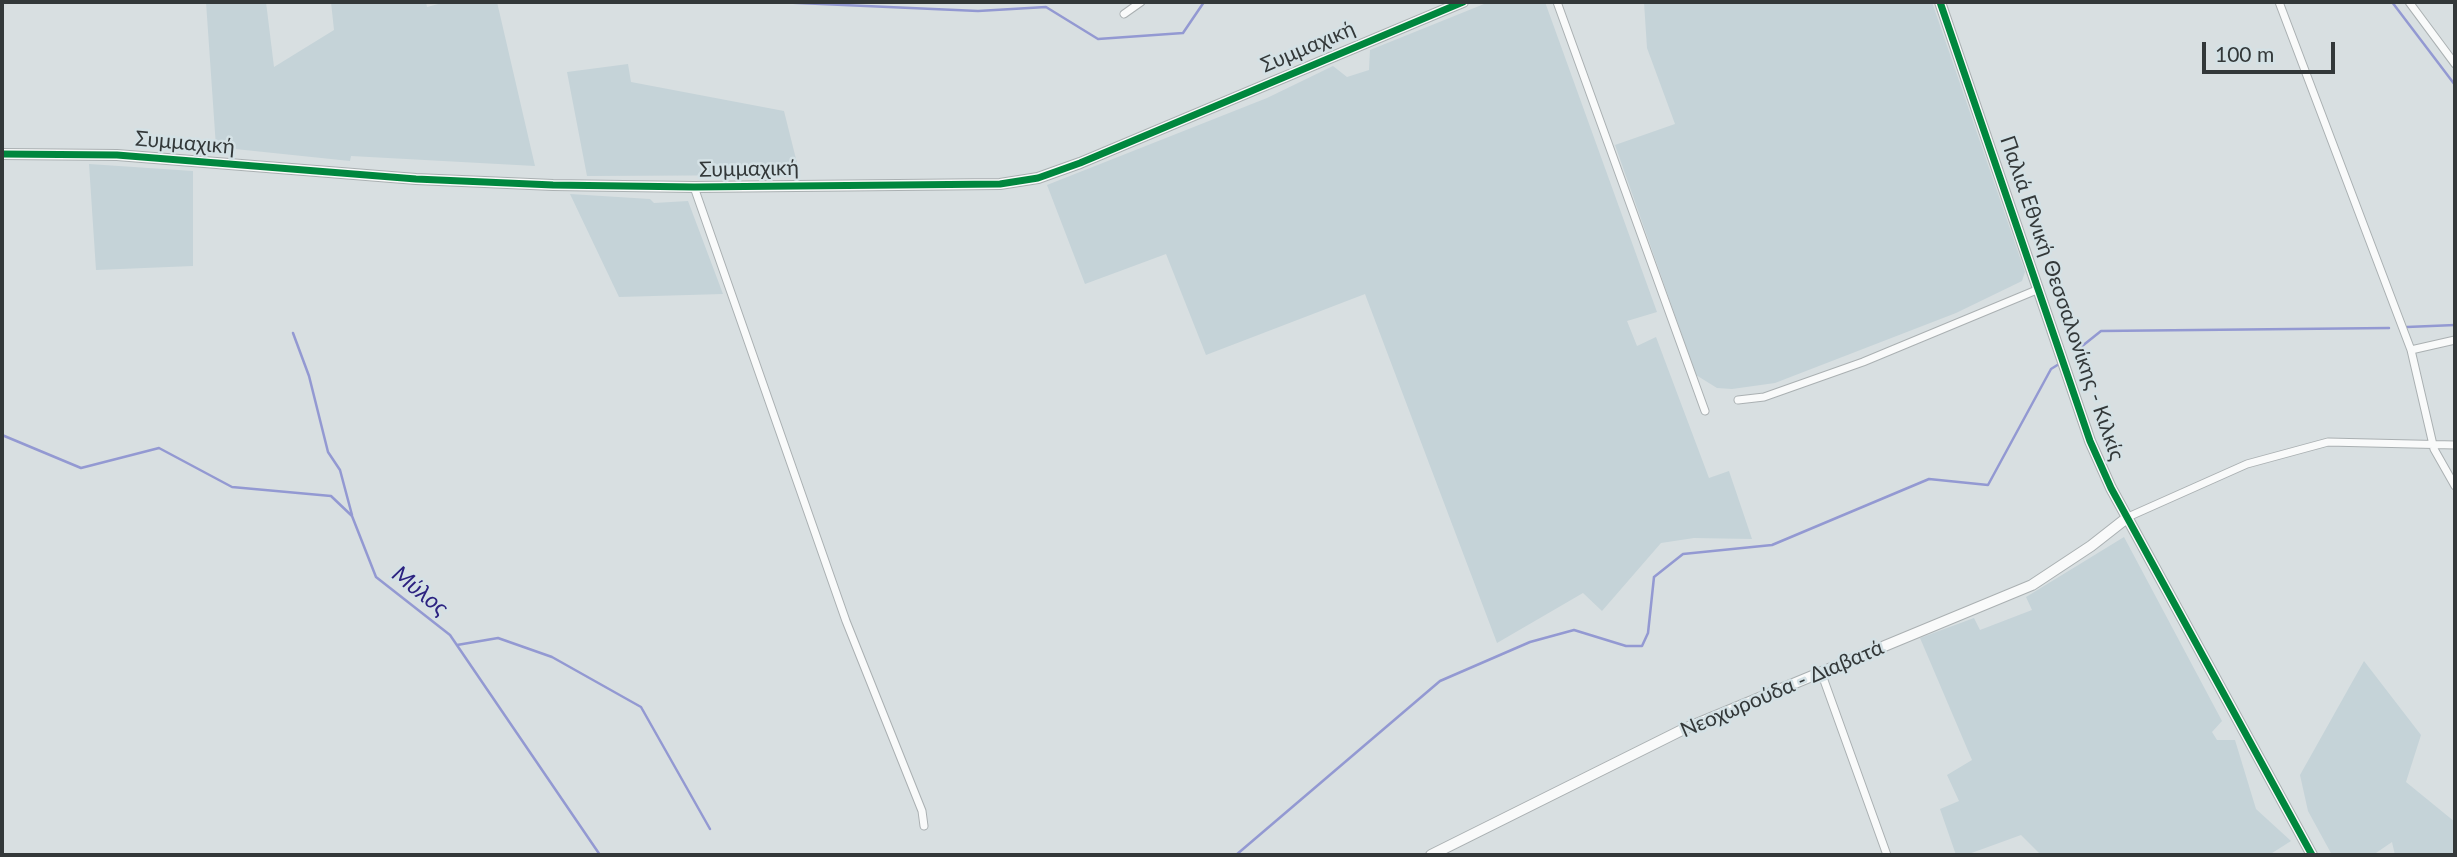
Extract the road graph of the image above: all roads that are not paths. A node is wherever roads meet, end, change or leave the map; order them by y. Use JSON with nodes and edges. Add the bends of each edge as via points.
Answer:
{"nodes":[{"id":1,"x":1141,"y":2,"type":"edge"},
{"id":2,"x":1463,"y":2,"type":"edge"},
{"id":3,"x":1557,"y":2,"type":"edge"},
{"id":4,"x":1940,"y":2,"type":"edge"},
{"id":5,"x":2279,"y":2,"type":"edge"},
{"id":6,"x":2409,"y":2,"type":"edge"},
{"id":7,"x":1124,"y":14,"type":"dead end"},
{"id":8,"x":2455,"y":64,"type":"edge"},
{"id":9,"x":2,"y":154,"type":"edge"},
{"id":10,"x":694,"y":187,"type":"junction"},
{"id":11,"x":2039,"y":289,"type":"junction"},
{"id":12,"x":2455,"y":340,"type":"edge"},
{"id":13,"x":2411,"y":350,"type":"junction"},
{"id":14,"x":1738,"y":400,"type":"dead end"},
{"id":15,"x":1705,"y":411,"type":"dead end"},
{"id":16,"x":2432,"y":444,"type":"junction"},
{"id":17,"x":2455,"y":445,"type":"edge"},
{"id":18,"x":2455,"y":486,"type":"edge"},
{"id":19,"x":2128,"y":517,"type":"junction"},
{"id":20,"x":1821,"y":672,"type":"junction"},
{"id":21,"x":924,"y":827,"type":"dead end"},
{"id":22,"x":1431,"y":855,"type":"edge"},
{"id":23,"x":1887,"y":855,"type":"edge"},
{"id":24,"x":2312,"y":855,"type":"edge"}],
"edges":[{"from":1,"to":7,"type":"street"},
{"from":2,"to":10,"type":"street","name":"Συμμαχική","via":[[1091,159],[1038,177],[1000,184]]},
{"from":3,"to":15,"type":"street"},
{"from":4,"to":11,"type":"street","name":"Παλιά Εθνική Θεσσαλονίκης - Κιλκίς"},
{"from":5,"to":13,"type":"street"},
{"from":6,"to":8,"type":"street"},
{"from":9,"to":10,"type":"street","name":"Συμμαχική","via":[[117,155],[416,179]]},
{"from":10,"to":21,"type":"street","via":[[846,621],[922,811]]},
{"from":11,"to":14,"type":"street","via":[[1863,362],[1764,397]]},
{"from":11,"to":19,"type":"street","name":"Παλιά Εθνική Θεσσαλονίκης - Κιλκίς","via":[[2090,441]]},
{"from":12,"to":13,"type":"street"},
{"from":13,"to":16,"type":"street"},
{"from":16,"to":17,"type":"street"},
{"from":16,"to":18,"type":"street"},
{"from":16,"to":19,"type":"street","via":[[2328,443],[2291,451],[2208,479]]},
{"from":19,"to":20,"type":"street","name":"Νεοχωρούδα - Διαβατά","via":[[2032,584]]},
{"from":19,"to":24,"type":"street","name":"Παλιά Εθνική Θεσσαλονίκης - Κιλκίς"},
{"from":20,"to":22,"type":"street","name":"Νεοχωρούδα - Διαβατά","via":[[1684,729]]},
{"from":20,"to":23,"type":"street"}]}
